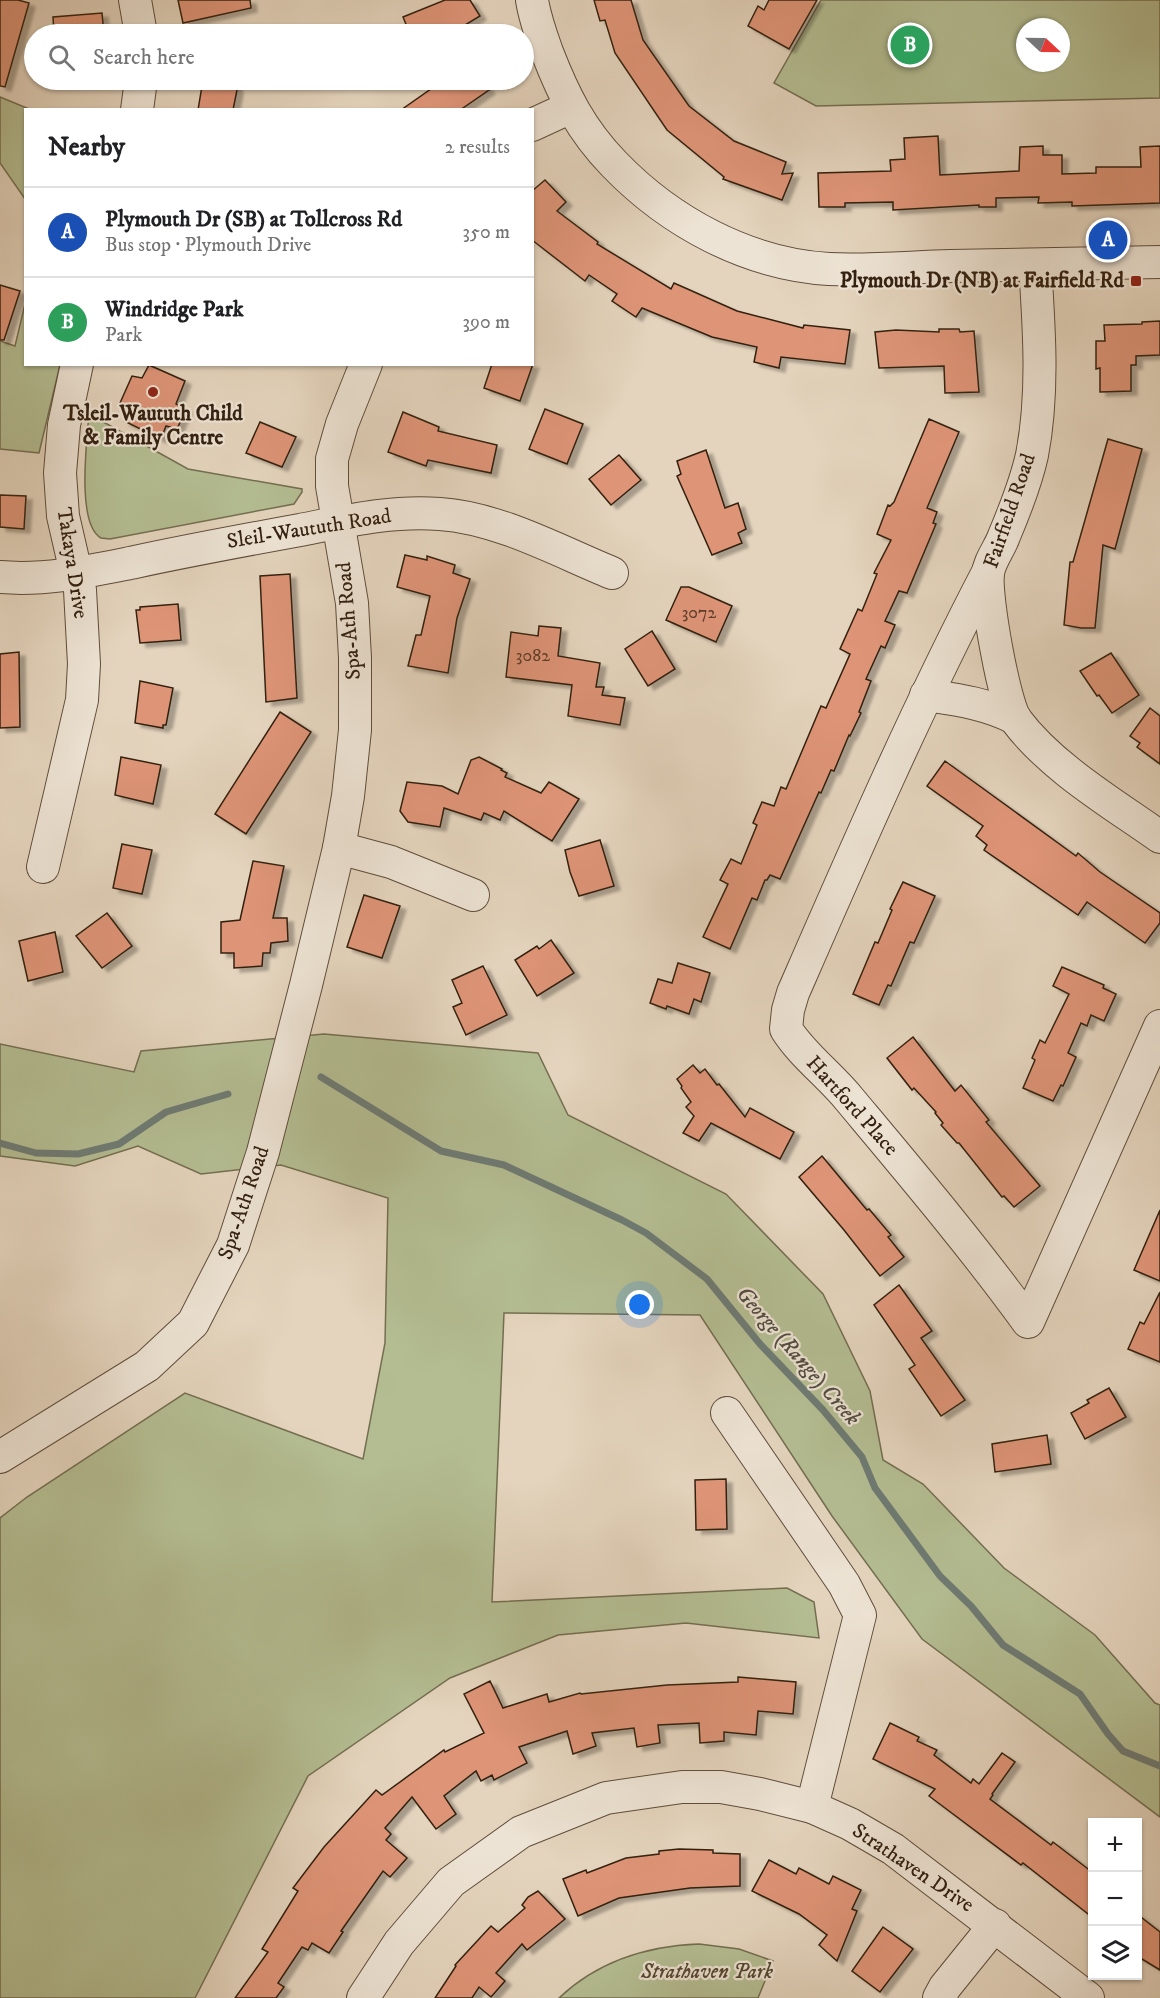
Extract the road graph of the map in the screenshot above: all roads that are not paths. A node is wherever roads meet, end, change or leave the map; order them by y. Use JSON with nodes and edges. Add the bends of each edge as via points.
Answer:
{"nodes":[{"id":1,"x":135,"y":0,"type":"edge"},
{"id":2,"x":532,"y":0,"type":"edge"},
{"id":3,"x":139,"y":24,"type":"edge"},
{"id":4,"x":139,"y":90,"type":"edge"},
{"id":5,"x":571,"y":107,"type":"junction"},
{"id":6,"x":136,"y":108,"type":"edge"},
{"id":7,"x":534,"y":124,"type":"edge"},
{"id":8,"x":1160,"y":262,"type":"edge"},
{"id":9,"x":1035,"y":265,"type":"junction"},
{"id":10,"x":77,"y":366,"type":"edge"},
{"id":11,"x":365,"y":366,"type":"edge"},
{"id":12,"x":338,"y":523,"type":"junction"},
{"id":13,"x":988,"y":572,"type":"junction"},
{"id":14,"x":612,"y":573,"type":"dead end"},
{"id":15,"x":76,"y":574,"type":"junction"},
{"id":16,"x":0,"y":577,"type":"edge"},
{"id":17,"x":926,"y":695,"type":"junction"},
{"id":18,"x":1015,"y":718,"type":"junction"},
{"id":19,"x":1160,"y":837,"type":"edge"},
{"id":20,"x":339,"y":848,"type":"junction"},
{"id":21,"x":43,"y":867,"type":"dead end"},
{"id":22,"x":473,"y":895,"type":"dead end"},
{"id":23,"x":1160,"y":1026,"type":"edge"},
{"id":24,"x":727,"y":1413,"type":"dead end"},
{"id":25,"x":0,"y":1457,"type":"edge"},
{"id":26,"x":812,"y":1807,"type":"junction"},
{"id":27,"x":995,"y":1925,"type":"junction"},
{"id":28,"x":363,"y":1998,"type":"edge"},
{"id":29,"x":939,"y":1998,"type":"edge"},
{"id":30,"x":1088,"y":1998,"type":"edge"}],
"edges":[{"from":1,"to":3,"type":"street"},
{"from":2,"to":5,"type":"street","via":[[535,19]]},
{"from":4,"to":6,"type":"street"},
{"from":5,"to":7,"type":"street"},
{"from":5,"to":9,"type":"street","via":[[598,147],[643,192],[682,220],[732,246],[829,269]]},
{"from":8,"to":9,"type":"street"},
{"from":9,"to":13,"type":"street","name":"Fairfield Road","via":[[1038,408],[1031,456],[1018,501]]},
{"from":10,"to":15,"type":"street","name":"Takaya Drive","via":[[64,424],[60,473],[63,516]]},
{"from":11,"to":12,"type":"street","name":"Spa-Ath Road","via":[[332,459]]},
{"from":12,"to":14,"type":"street","name":"Sleil-Waututh Road","via":[[393,514],[441,514],[478,520]]},
{"from":12,"to":15,"type":"street","name":"Sleil-Waututh Road"},
{"from":12,"to":20,"type":"street","name":"Spa-Ath Road","via":[[352,603],[355,658],[355,730]]},
{"from":13,"to":17,"type":"street","name":"Hartford Place"},
{"from":13,"to":18,"type":"street","name":"Fairfield Road","via":[[999,664]]},
{"from":15,"to":16,"type":"street","name":"Sleil-Waututh Road","via":[[44,579]]},
{"from":15,"to":21,"type":"street","name":"Takaya Drive","via":[[83,626],[81,700]]},
{"from":17,"to":18,"type":"street","name":"Fairfield Road","via":[[992,707]]},
{"from":17,"to":23,"type":"street","name":"Hartford Place","via":[[793,993],[786,1029],[847,1095],[1028,1322]]},
{"from":18,"to":19,"type":"street","name":"Fairfield Road","via":[[1040,747],[1074,775]]},
{"from":20,"to":22,"type":"street","via":[[391,862]]},
{"from":20,"to":25,"type":"street","name":"Spa-Ath Road","via":[[263,1152],[233,1245],[193,1323],[147,1366]]},
{"from":24,"to":26,"type":"street","via":[[838,1576],[860,1615]]},
{"from":26,"to":27,"type":"street","name":"Strathaven Drive","via":[[893,1849]]},
{"from":26,"to":28,"type":"street","name":"Strathaven Drive","via":[[722,1787],[682,1787],[606,1798],[521,1832],[451,1882],[399,1943]]},
{"from":27,"to":29,"type":"street"},
{"from":27,"to":30,"type":"street","name":"Strathaven Drive"}]}
